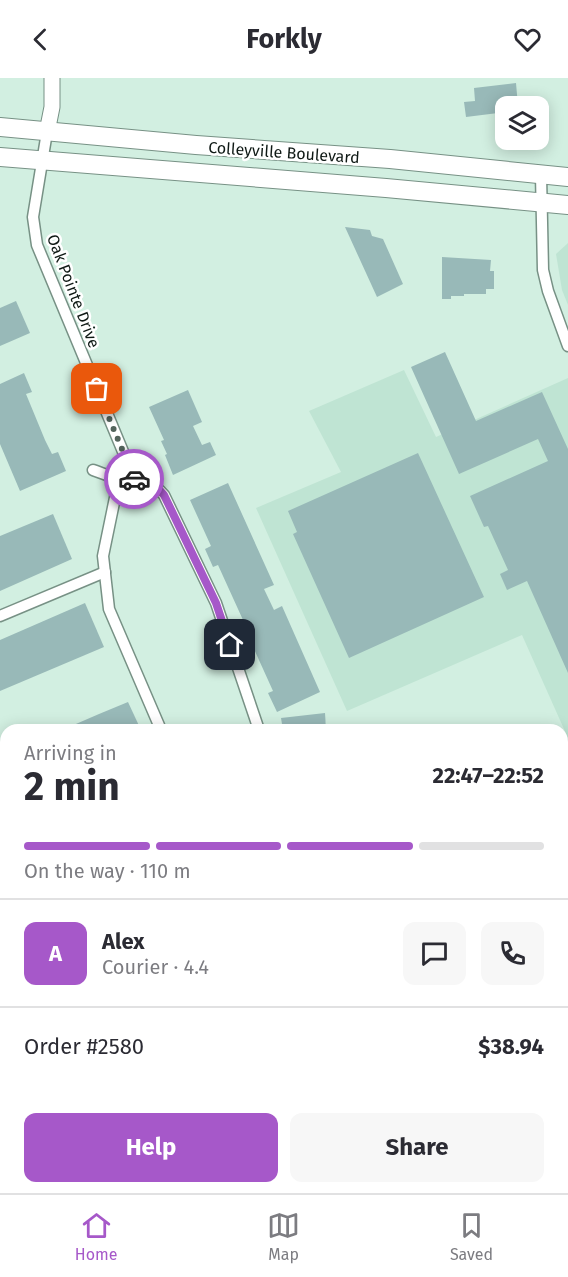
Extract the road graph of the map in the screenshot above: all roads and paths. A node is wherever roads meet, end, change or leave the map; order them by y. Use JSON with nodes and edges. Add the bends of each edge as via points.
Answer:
{"nodes":[{"id":1,"x":52,"y":78,"type":"edge"},
{"id":2,"x":0,"y":127,"type":"edge"},
{"id":3,"x":47,"y":132,"type":"junction"},
{"id":4,"x":0,"y":157,"type":"edge"},
{"id":5,"x":42,"y":161,"type":"junction"},
{"id":6,"x":541,"y":175,"type":"junction"},
{"id":7,"x":568,"y":177,"type":"edge"},
{"id":8,"x":541,"y":203,"type":"junction"},
{"id":9,"x":568,"y":206,"type":"edge"},
{"id":10,"x":568,"y":346,"type":"edge"},
{"id":11,"x":93,"y":470,"type":"dead end"},
{"id":12,"x":119,"y":479,"type":"junction"},
{"id":13,"x":105,"y":572,"type":"junction"},
{"id":14,"x":0,"y":616,"type":"edge"},
{"id":15,"x":158,"y":724,"type":"edge"},
{"id":16,"x":257,"y":724,"type":"edge"}],
"edges":[{"from":1,"to":3,"type":"main road"},
{"from":2,"to":3,"type":"main road","name":"Colleyville Boulevard"},
{"from":3,"to":5,"type":"street","name":"Oak Pointe Drive"},
{"from":3,"to":6,"type":"main road","name":"Colleyville Boulevard"},
{"from":4,"to":5,"type":"main road","name":"Colleyville Boulevard"},
{"from":5,"to":8,"type":"main road","name":"Colleyville Boulevard"},
{"from":5,"to":12,"type":"street","name":"Oak Pointe Drive","via":[[33,218],[37,245],[124,454]]},
{"from":6,"to":7,"type":"main road","name":"Colleyville Boulevard"},
{"from":6,"to":8,"type":"street"},
{"from":8,"to":9,"type":"main road","name":"Colleyville Boulevard"},
{"from":8,"to":10,"type":"street","via":[[543,270]]},
{"from":11,"to":12,"type":"street"},
{"from":12,"to":13,"type":"street","name":"Oak Pointe Drive","via":[[103,556]]},
{"from":12,"to":16,"type":"street","via":[[154,484],[164,495],[216,603]]},
{"from":13,"to":14,"type":"street"},
{"from":13,"to":15,"type":"street","name":"Oak Pointe Drive","via":[[110,609]]}]}
